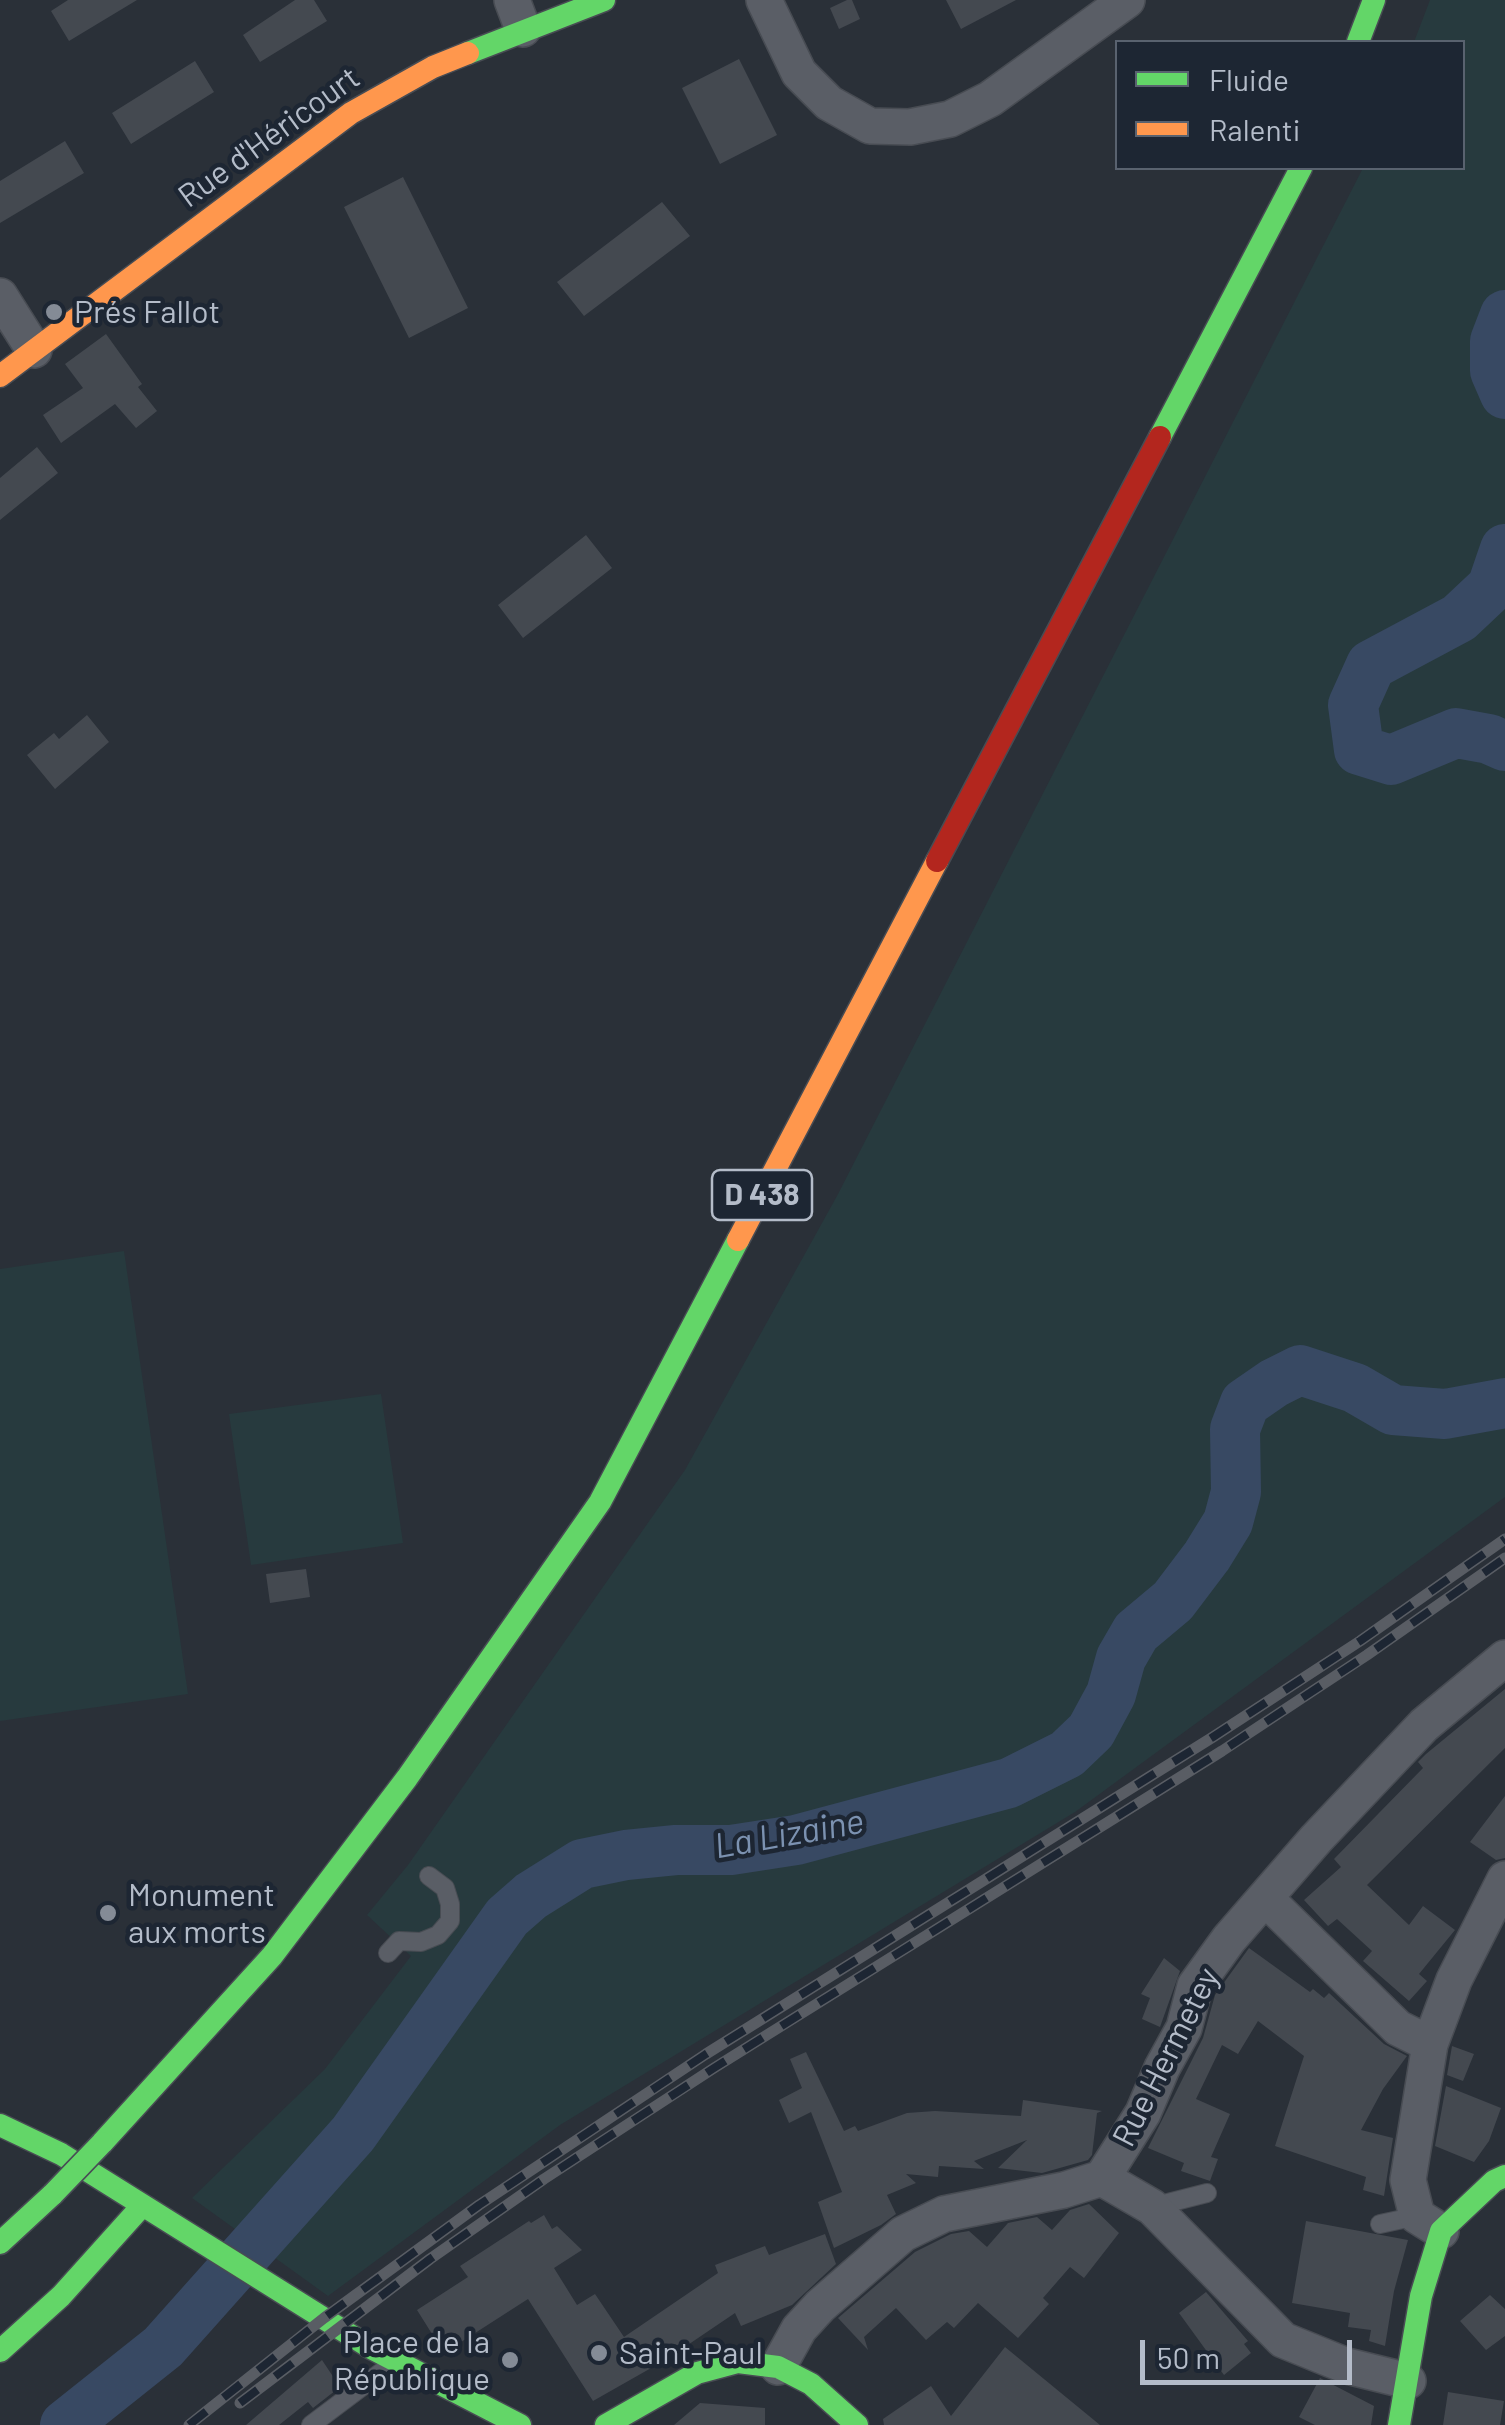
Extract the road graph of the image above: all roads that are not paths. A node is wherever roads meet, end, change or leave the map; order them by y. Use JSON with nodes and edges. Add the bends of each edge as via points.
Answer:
{"nodes":[{"id":1,"x":604,"y":0,"type":"edge"},
{"id":2,"x":764,"y":0,"type":"edge"},
{"id":3,"x":1126,"y":0,"type":"edge"},
{"id":4,"x":1374,"y":0,"type":"edge"},
{"id":5,"x":518,"y":15,"type":"edge"},
{"id":6,"x":1359,"y":40,"type":"edge"},
{"id":7,"x":1300,"y":170,"type":"edge"},
{"id":8,"x":0,"y":296,"type":"edge"},
{"id":9,"x":34,"y":350,"type":"junction"},
{"id":10,"x":0,"y":376,"type":"edge"},
{"id":11,"x":1505,"y":1658,"type":"edge"},
{"id":12,"x":429,"y":1876,"type":"dead end"},
{"id":13,"x":1505,"y":1879,"type":"edge"},
{"id":14,"x":1264,"y":1898,"type":"junction"},
{"id":15,"x":388,"y":1953,"type":"dead end"},
{"id":16,"x":1430,"y":2044,"type":"junction"},
{"id":17,"x":0,"y":2125,"type":"edge"},
{"id":18,"x":1505,"y":2176,"type":"edge"},
{"id":19,"x":1102,"y":2178,"type":"junction"},
{"id":20,"x":1207,"y":2193,"type":"dead end"},
{"id":21,"x":142,"y":2206,"type":"junction"},
{"id":22,"x":1152,"y":2207,"type":"junction"},
{"id":23,"x":1429,"y":2223,"type":"junction"},
{"id":24,"x":1380,"y":2224,"type":"dead end"},
{"id":25,"x":0,"y":2243,"type":"edge"},
{"id":26,"x":0,"y":2350,"type":"edge"},
{"id":27,"x":398,"y":2362,"type":"junction"},
{"id":28,"x":778,"y":2367,"type":"junction"},
{"id":29,"x":1408,"y":2381,"type":"junction"},
{"id":30,"x":311,"y":2425,"type":"edge"},
{"id":31,"x":520,"y":2425,"type":"edge"},
{"id":32,"x":606,"y":2425,"type":"edge"},
{"id":33,"x":857,"y":2425,"type":"edge"},
{"id":34,"x":1399,"y":2425,"type":"edge"}],
"edges":[{"from":1,"to":5,"type":"main road","name":"Rue d'Héricourt"},
{"from":2,"to":3,"type":"street","via":[[799,73],[829,103],[870,126],[910,127],[950,119],[990,99]]},
{"from":4,"to":6,"type":"main road"},
{"from":5,"to":9,"type":"main road","name":"Rue d'Héricourt","via":[[351,114]]},
{"from":7,"to":25,"type":"main road","number":"D 438","bridge":true,"via":[[600,1502],[407,1778],[272,1956],[102,2143]]},
{"from":8,"to":9,"type":"street"},
{"from":9,"to":10,"type":"main road","name":"Rue d'Héricourt"},
{"from":11,"to":14,"type":"street","name":"Rue Hermetey","via":[[1424,1725]]},
{"from":12,"to":15,"type":"lane","via":[[445,1888],[450,1921],[438,1935],[399,1941]]},
{"from":13,"to":16,"type":"street"},
{"from":14,"to":16,"type":"street","via":[[1398,2028]]},
{"from":14,"to":19,"type":"street","name":"Rue Hermetey","via":[[1195,1986],[1184,2028],[1143,2113]]},
{"from":16,"to":23,"type":"street","via":[[1408,2180]]},
{"from":17,"to":21,"type":"main road","via":[[61,2154]]},
{"from":18,"to":23,"type":"main road"},
{"from":19,"to":22,"type":"street"},
{"from":19,"to":28,"type":"street","name":"Rue Hermetey","via":[[944,2214],[903,2234],[820,2306]]},
{"from":20,"to":22,"type":"lane"},
{"from":21,"to":26,"type":"main road"},
{"from":21,"to":27,"type":"main road"},
{"from":22,"to":29,"type":"street","via":[[1283,2340]]},
{"from":23,"to":24,"type":"lane"},
{"from":23,"to":29,"type":"main road"},
{"from":27,"to":30,"type":"lane"},
{"from":27,"to":31,"type":"main road"},
{"from":28,"to":32,"type":"main road","via":[[738,2362],[696,2373]]},
{"from":28,"to":33,"type":"main road","via":[[811,2384]]},
{"from":29,"to":34,"type":"main road"}]}
